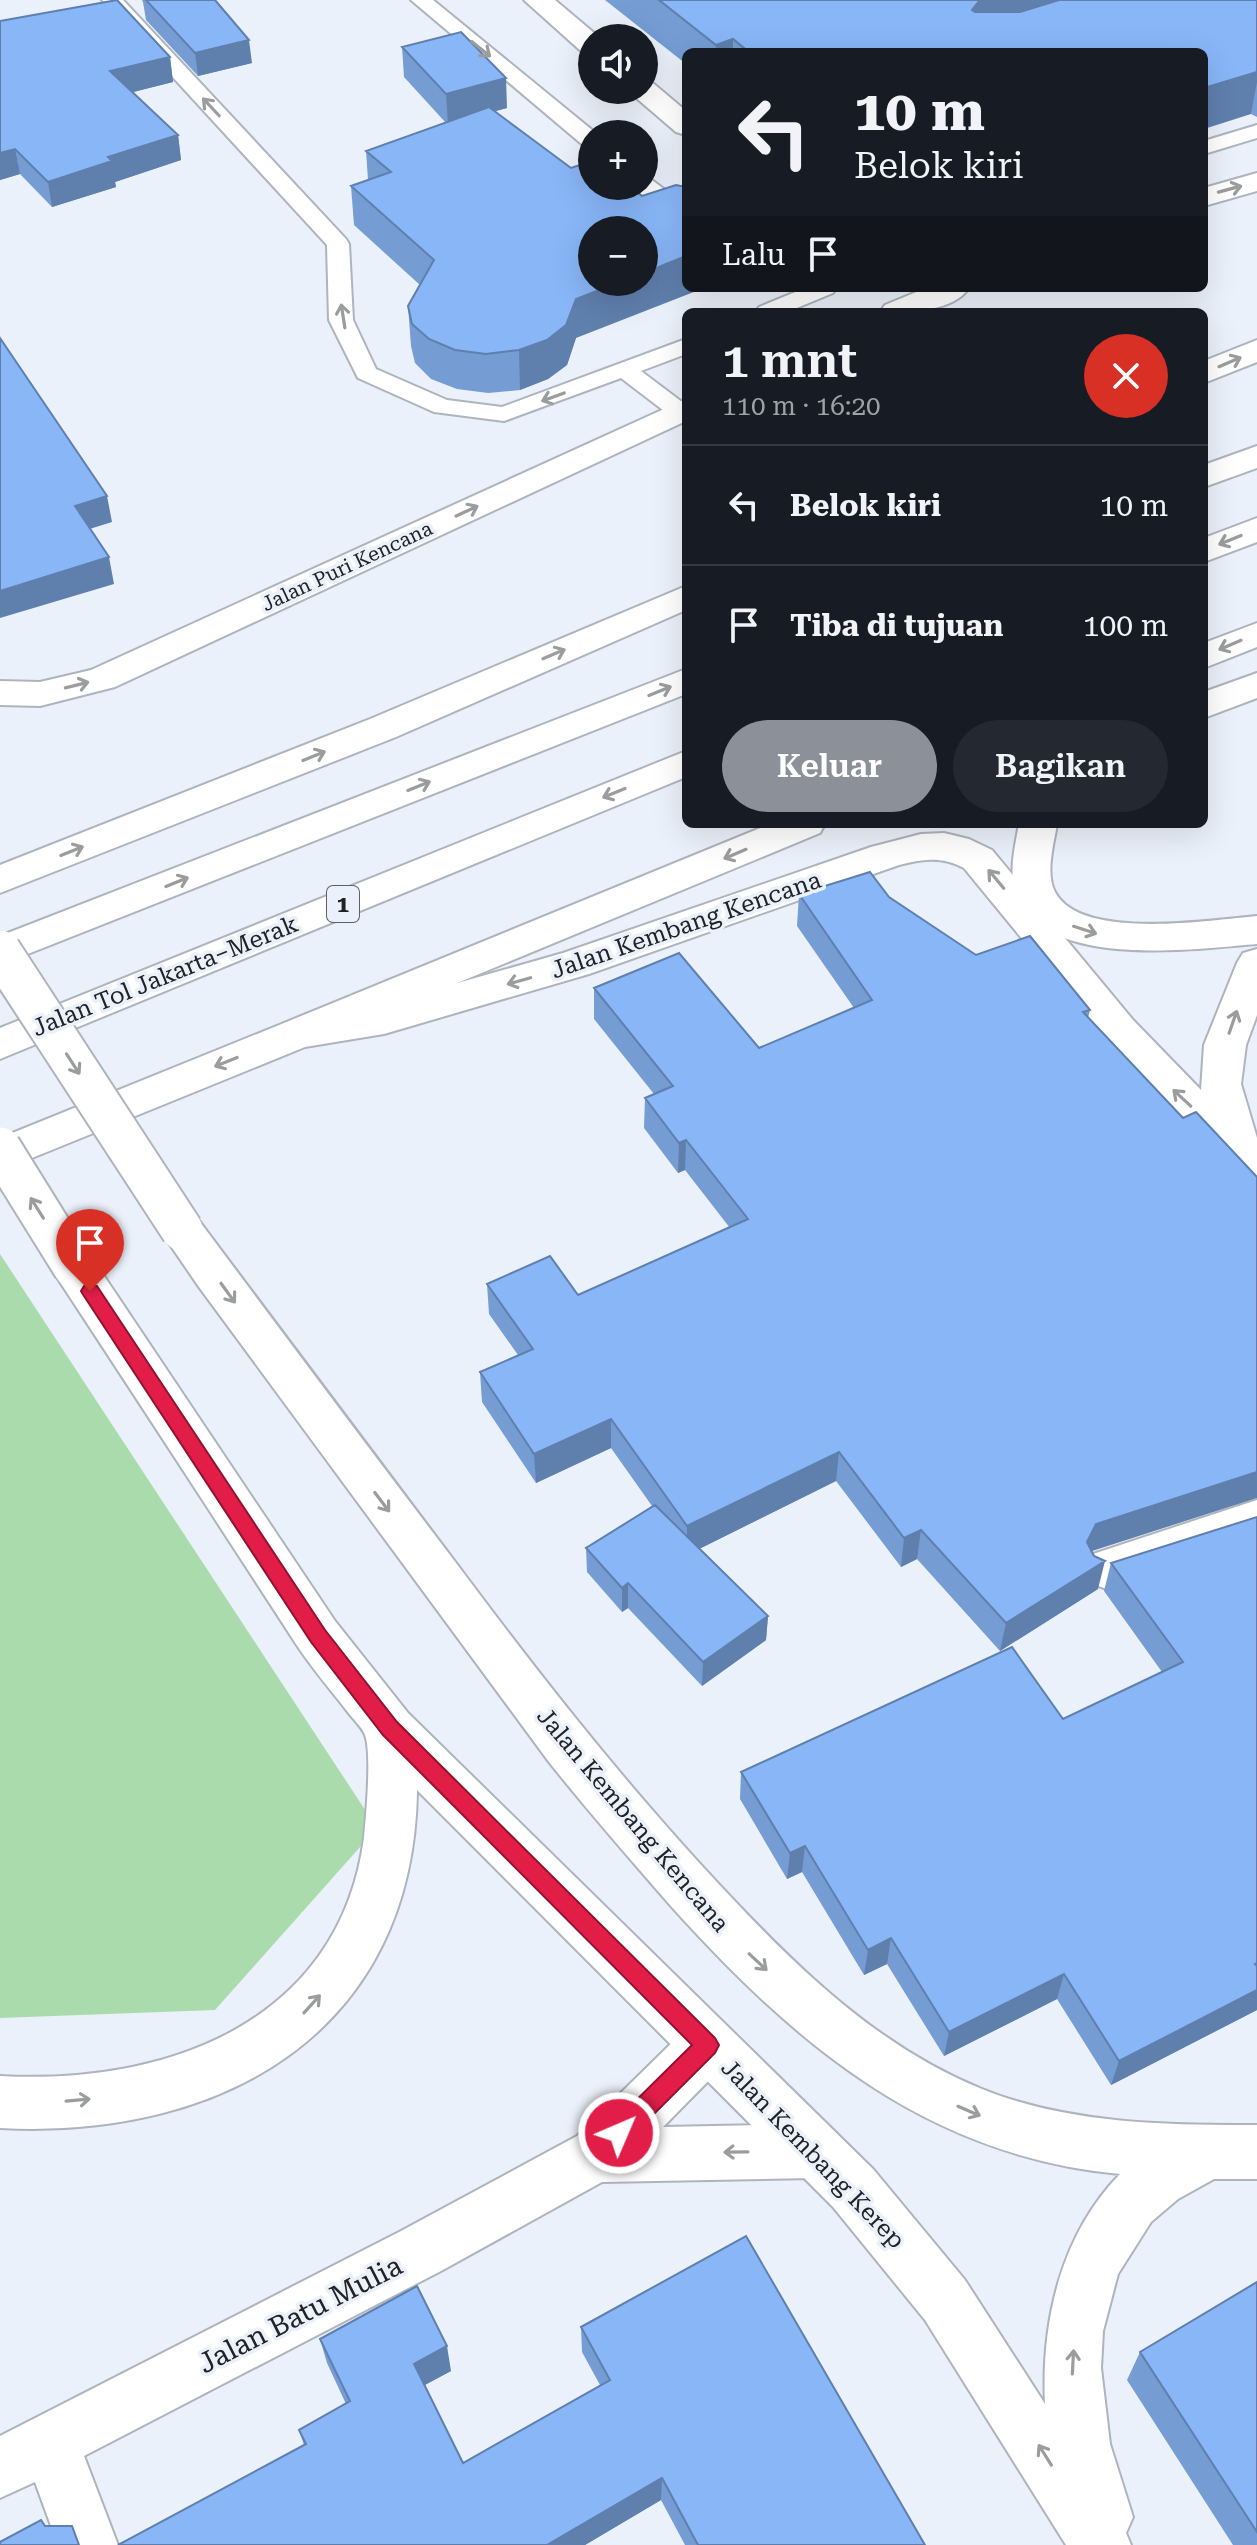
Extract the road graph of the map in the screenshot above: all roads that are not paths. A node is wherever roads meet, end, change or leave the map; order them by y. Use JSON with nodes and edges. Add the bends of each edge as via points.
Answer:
{"nodes":[{"id":1,"x":112,"y":0,"type":"edge"},
{"id":2,"x":421,"y":0,"type":"edge"},
{"id":3,"x":538,"y":0,"type":"edge"},
{"id":4,"x":578,"y":34,"type":"edge"},
{"id":5,"x":658,"y":102,"type":"edge"},
{"id":6,"x":682,"y":123,"type":"edge"},
{"id":7,"x":578,"y":129,"type":"edge"},
{"id":8,"x":1257,"y":131,"type":"edge"},
{"id":9,"x":1208,"y":147,"type":"edge"},
{"id":10,"x":1257,"y":182,"type":"edge"},
{"id":11,"x":658,"y":196,"type":"edge"},
{"id":12,"x":1208,"y":196,"type":"edge"},
{"id":13,"x":682,"y":214,"type":"edge"},
{"id":14,"x":944,"y":292,"type":"edge"},
{"id":15,"x":787,"y":294,"type":"edge"},
{"id":16,"x":771,"y":308,"type":"edge"},
{"id":17,"x":906,"y":308,"type":"edge"},
{"id":18,"x":682,"y":348,"type":"edge"},
{"id":19,"x":1257,"y":350,"type":"edge"},
{"id":20,"x":626,"y":371,"type":"junction"},
{"id":21,"x":1208,"y":371,"type":"edge"},
{"id":22,"x":682,"y":410,"type":"edge"},
{"id":23,"x":682,"y":411,"type":"edge"},
{"id":24,"x":1257,"y":456,"type":"edge"},
{"id":25,"x":1208,"y":475,"type":"edge"},
{"id":26,"x":1257,"y":529,"type":"edge"},
{"id":27,"x":1208,"y":549,"type":"edge"},
{"id":28,"x":682,"y":599,"type":"edge"},
{"id":29,"x":1257,"y":634,"type":"edge"},
{"id":30,"x":1208,"y":654,"type":"edge"},
{"id":31,"x":682,"y":683,"type":"edge"},
{"id":32,"x":1257,"y":685,"type":"edge"},
{"id":33,"x":0,"y":693,"type":"edge"},
{"id":34,"x":1208,"y":704,"type":"edge"},
{"id":35,"x":682,"y":765,"type":"edge"},
{"id":36,"x":796,"y":828,"type":"edge"},
{"id":37,"x":1038,"y":828,"type":"edge"},
{"id":38,"x":0,"y":880,"type":"edge"},
{"id":39,"x":1257,"y":930,"type":"edge"},
{"id":40,"x":0,"y":951,"type":"edge"},
{"id":41,"x":1257,"y":963,"type":"edge"},
{"id":42,"x":298,"y":1033,"type":"junction"},
{"id":43,"x":0,"y":1044,"type":"edge"},
{"id":44,"x":0,"y":1148,"type":"edge"},
{"id":45,"x":0,"y":1155,"type":"edge"},
{"id":46,"x":1248,"y":1159,"type":"edge"},
{"id":47,"x":1257,"y":1520,"type":"edge"},
{"id":48,"x":1107,"y":1569,"type":"dead end"},
{"id":49,"x":390,"y":1729,"type":"junction"},
{"id":50,"x":707,"y":2045,"type":"junction"},
{"id":51,"x":0,"y":2102,"type":"edge"},
{"id":52,"x":814,"y":2151,"type":"junction"},
{"id":53,"x":1234,"y":2152,"type":"edge"},
{"id":54,"x":597,"y":2155,"type":"junction"},
{"id":55,"x":25,"y":2455,"type":"edge"},
{"id":56,"x":88,"y":2545,"type":"edge"},
{"id":57,"x":1101,"y":2545,"type":"edge"},
{"id":58,"x":1115,"y":2545,"type":"edge"}],
"edges":[{"from":20,"to":1,"type":"lane","one_way":true,"via":[[504,414],[442,407],[366,373],[341,320],[338,244]]},
{"from":2,"to":7,"type":"lane","one_way":true},
{"from":3,"to":4,"type":"main road"},
{"from":5,"to":6,"type":"main road"},
{"from":8,"to":9,"type":"lane"},
{"from":12,"to":10,"type":"main road","one_way":true},
{"from":11,"to":13,"type":"lane"},
{"from":14,"to":17,"type":"main road"},
{"from":15,"to":16,"type":"lane"},
{"from":18,"to":20,"type":"lane"},
{"from":21,"to":19,"type":"main road","one_way":true},
{"from":20,"to":22,"type":"lane"},
{"from":33,"to":23,"type":"main road","name":"Jalan Puri Kencana","one_way":true,"via":[[40,694],[102,679]]},
{"from":24,"to":25,"type":"main road"},
{"from":26,"to":27,"type":"main road","one_way":true},
{"from":38,"to":28,"type":"main road","one_way":true,"via":[[383,728]]},
{"from":29,"to":30,"type":"main road","one_way":true},
{"from":40,"to":31,"type":"main road","one_way":true},
{"from":32,"to":34,"type":"main road"},
{"from":35,"to":43,"type":"main road","name":"Jalan Tol Jakarta–Merak","number":"1","one_way":true},
{"from":36,"to":42,"type":"main road","one_way":true},
{"from":37,"to":39,"type":"main road","one_way":true,"via":[[1032,877],[1037,898],[1075,927],[1101,935]]},
{"from":40,"to":53,"type":"main road","name":"Jalan Kembang Kencana","one_way":true,"bridge":true,"via":[[182,1230],[497,1656],[610,1801],[740,1946],[869,2058],[968,2111],[1072,2142]]},
{"from":46,"to":41,"type":"main road","one_way":true,"via":[[1220,1084],[1225,1045]]},
{"from":42,"to":45,"type":"main road","name":"Jalan Kembang Kencana","one_way":true},
{"from":46,"to":42,"type":"main road","name":"Jalan Kembang Kencana","one_way":true,"via":[[1119,1030],[978,859],[948,845],[885,856],[475,994],[384,1019]]},
{"from":49,"to":44,"type":"main road","name":"Jalan Kembang Kerep","one_way":true,"bridge":true,"via":[[318,1636]]},
{"from":47,"to":48,"type":"main road"},
{"from":49,"to":50,"type":"main road","name":"Jalan Kembang Kerep"},
{"from":51,"to":49,"type":"main road","one_way":true,"via":[[57,2102],[156,2090],[233,2063],[274,2040],[303,2014],[353,1952],[379,1891],[394,1801]]},
{"from":50,"to":52,"type":"main road","name":"Jalan Kembang Kerep"},
{"from":50,"to":54,"type":"main road","name":"Jalan Batu Mulia"},
{"from":52,"to":54,"type":"main road","name":"Jalan Batu Mulia","one_way":true},
{"from":57,"to":52,"type":"main road","name":"Jalan Kembang Kerep","one_way":true,"via":[[945,2300],[853,2188]]},
{"from":58,"to":53,"type":"main road","one_way":true,"via":[[1078,2439],[1072,2378],[1078,2304],[1089,2268],[1125,2210],[1149,2185]]},
{"from":54,"to":55,"type":"main road","name":"Jalan Batu Mulia"},
{"from":55,"to":56,"type":"main road"}]}
